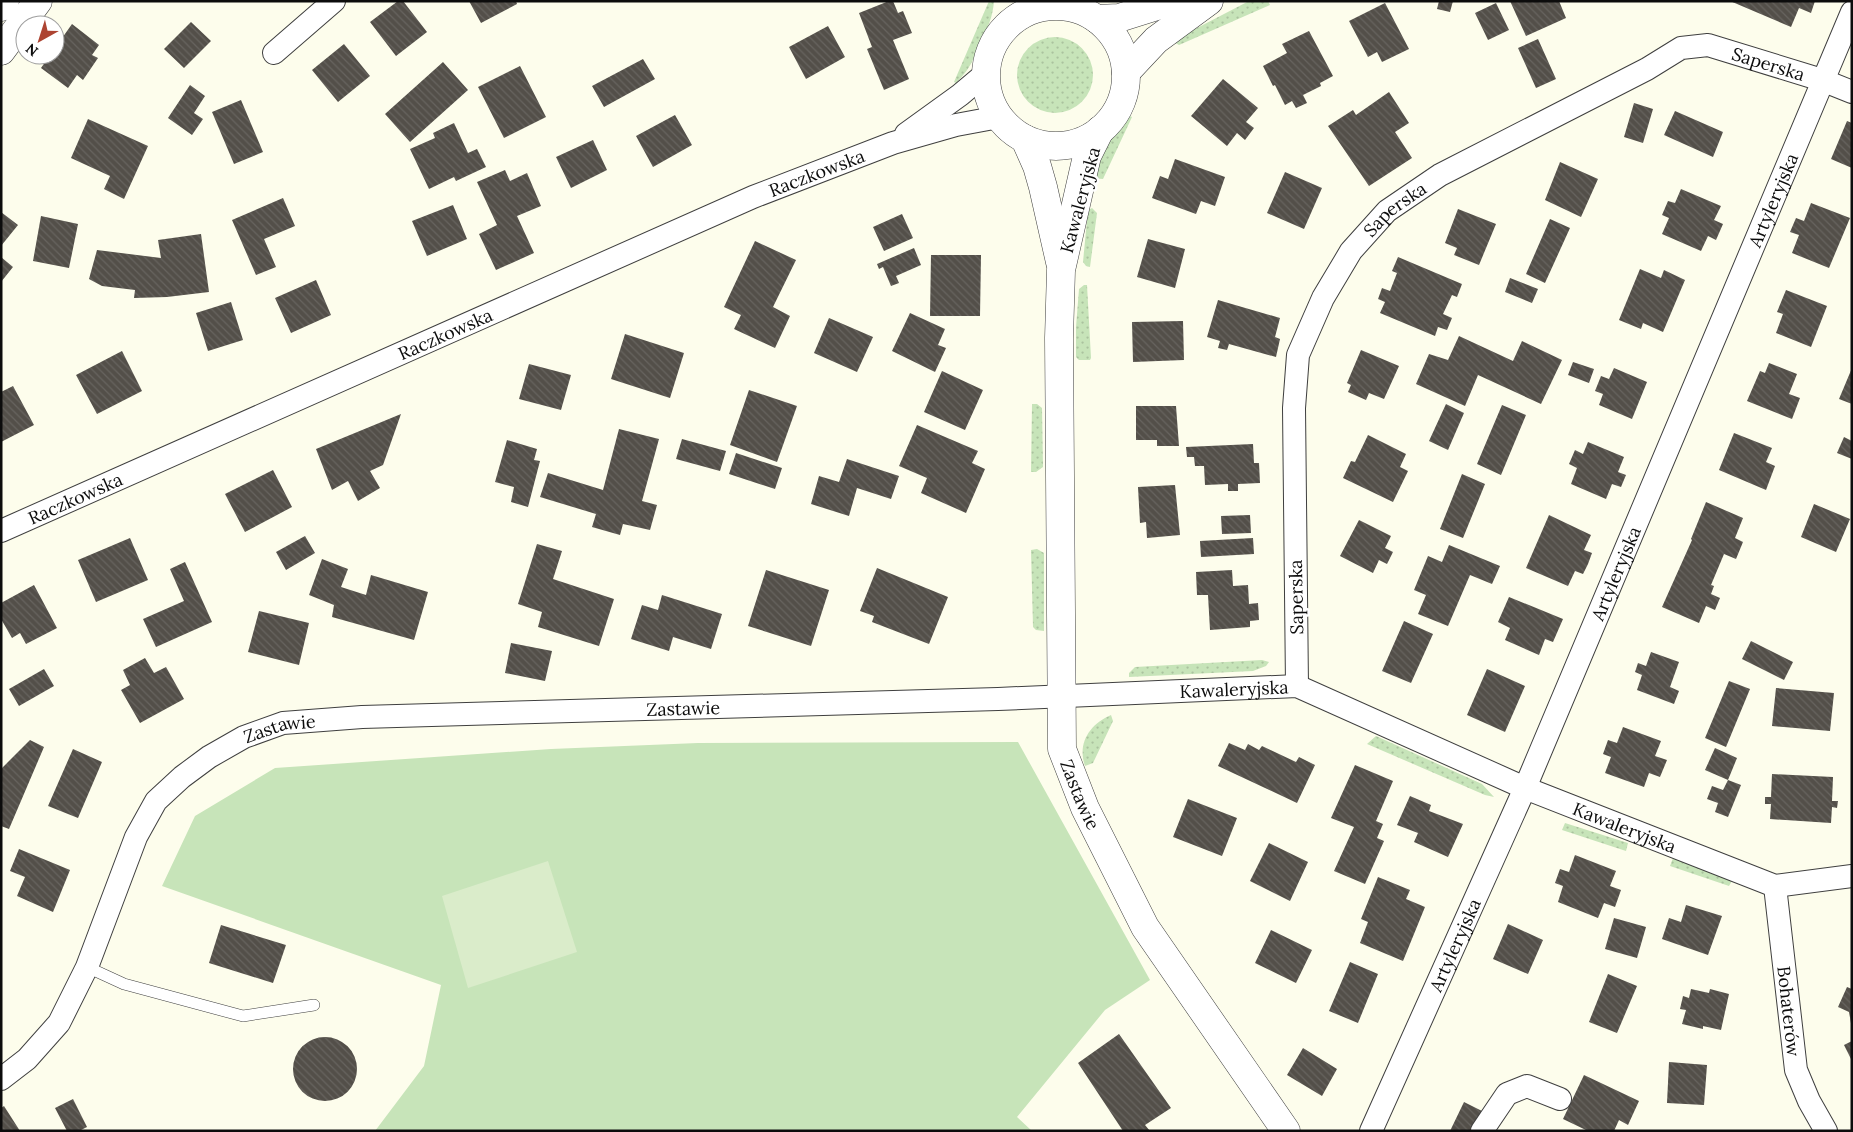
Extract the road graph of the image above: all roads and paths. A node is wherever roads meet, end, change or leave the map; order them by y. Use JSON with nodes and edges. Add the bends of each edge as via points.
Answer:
{"nodes":[{"id":1,"x":6,"y":1,"type":"edge"},
{"id":2,"x":38,"y":1,"type":"edge"},
{"id":3,"x":334,"y":1,"type":"edge"},
{"id":4,"x":1173,"y":1,"type":"edge"},
{"id":5,"x":1209,"y":1,"type":"edge"},
{"id":6,"x":1056,"y":3,"type":"edge"},
{"id":7,"x":1,"y":7,"type":"edge"},
{"id":8,"x":1010,"y":11,"type":"edge"},
{"id":9,"x":1852,"y":12,"type":"edge"},
{"id":10,"x":1097,"y":19,"type":"junction"},
{"id":11,"x":1,"y":51,"type":"edge"},
{"id":12,"x":274,"y":53,"type":"dead end"},
{"id":13,"x":1126,"y":72,"type":"junction"},
{"id":14,"x":985,"y":74,"type":"junction"},
{"id":15,"x":1822,"y":80,"type":"junction"},
{"id":16,"x":1852,"y":92,"type":"edge"},
{"id":17,"x":999,"y":117,"type":"junction"},
{"id":18,"x":1100,"y":130,"type":"junction"},
{"id":19,"x":1025,"y":139,"type":"junction"},
{"id":20,"x":893,"y":143,"type":"junction"},
{"id":21,"x":1061,"y":270,"type":"junction"},
{"id":22,"x":1,"y":530,"type":"edge"},
{"id":23,"x":1297,"y":686,"type":"junction"},
{"id":24,"x":1062,"y":696,"type":"junction"},
{"id":25,"x":1525,"y":788,"type":"junction"},
{"id":26,"x":1852,"y":876,"type":"edge"},
{"id":27,"x":1775,"y":886,"type":"junction"},
{"id":28,"x":87,"y":967,"type":"junction"},
{"id":29,"x":314,"y":1005,"type":"dead end"},
{"id":30,"x":1,"y":1080,"type":"edge"},
{"id":31,"x":1560,"y":1099,"type":"dead end"},
{"id":32,"x":1286,"y":1131,"type":"edge"},
{"id":33,"x":1371,"y":1131,"type":"edge"},
{"id":34,"x":1482,"y":1131,"type":"edge"},
{"id":35,"x":1826,"y":1131,"type":"edge"}],
"edges":[{"from":1,"to":7,"type":"street"},
{"from":2,"to":11,"type":"street"},
{"from":3,"to":12,"type":"street"},
{"from":4,"to":10,"type":"street","via":[[1119,18]]},
{"from":5,"to":13,"type":"street","via":[[1156,40]]},
{"from":6,"to":8,"type":"street"},
{"from":6,"to":10,"type":"street"},
{"from":8,"to":14,"type":"street","via":[[988,54]]},
{"from":9,"to":15,"type":"street","name":"Artyleryjska"},
{"from":10,"to":13,"type":"street","via":[[1112,34],[1122,52]]},
{"from":13,"to":18,"type":"street","via":[[1123,94],[1115,114]]},
{"from":14,"to":17,"type":"street","via":[[989,96]]},
{"from":14,"to":20,"type":"street","name":"Raczkowska"},
{"from":15,"to":16,"type":"street","name":"Saperska"},
{"from":15,"to":23,"type":"street","name":"Saperska","via":[[1708,45],[1681,48],[1647,69],[1440,175],[1387,211],[1351,251],[1323,298],[1298,355],[1294,408]]},
{"from":15,"to":25,"type":"street","name":"Artyleryjska"},
{"from":17,"to":19,"type":"street"},
{"from":17,"to":20,"type":"street","name":"Raczkowska"},
{"from":18,"to":19,"type":"street","via":[[1083,140],[1064,145],[1044,145]]},
{"from":18,"to":21,"type":"street","name":"Kawaleryjska","via":[[1087,156]]},
{"from":19,"to":21,"type":"street","name":"Kawaleryjska","via":[[1041,180]]},
{"from":20,"to":22,"type":"street","name":"Raczkowska","via":[[753,197]]},
{"from":21,"to":24,"type":"street","name":"Kawaleryjska"},
{"from":23,"to":24,"type":"street","name":"Kawaleryjska"},
{"from":23,"to":25,"type":"street","name":"Kawaleryjska"},
{"from":24,"to":28,"type":"street","name":"Zastawie","via":[[283,722],[244,737],[209,757],[156,801],[136,837]]},
{"from":24,"to":32,"type":"street","name":"Zastawie","via":[[1062,749],[1085,808],[1145,927]]},
{"from":25,"to":27,"type":"street","name":"Kawaleryjska"},
{"from":25,"to":33,"type":"street","name":"Artyleryjska"},
{"from":26,"to":27,"type":"street","name":"Kawaleryjska"},
{"from":27,"to":35,"type":"street","name":"Bohaterów","via":[[1796,1070]]},
{"from":28,"to":29,"type":"lane","via":[[124,984],[244,1016]]},
{"from":28,"to":30,"type":"street","name":"Zastawie","via":[[60,1024],[27,1059]]},
{"from":31,"to":34,"type":"street","via":[[1527,1086],[1507,1094]]}]}
